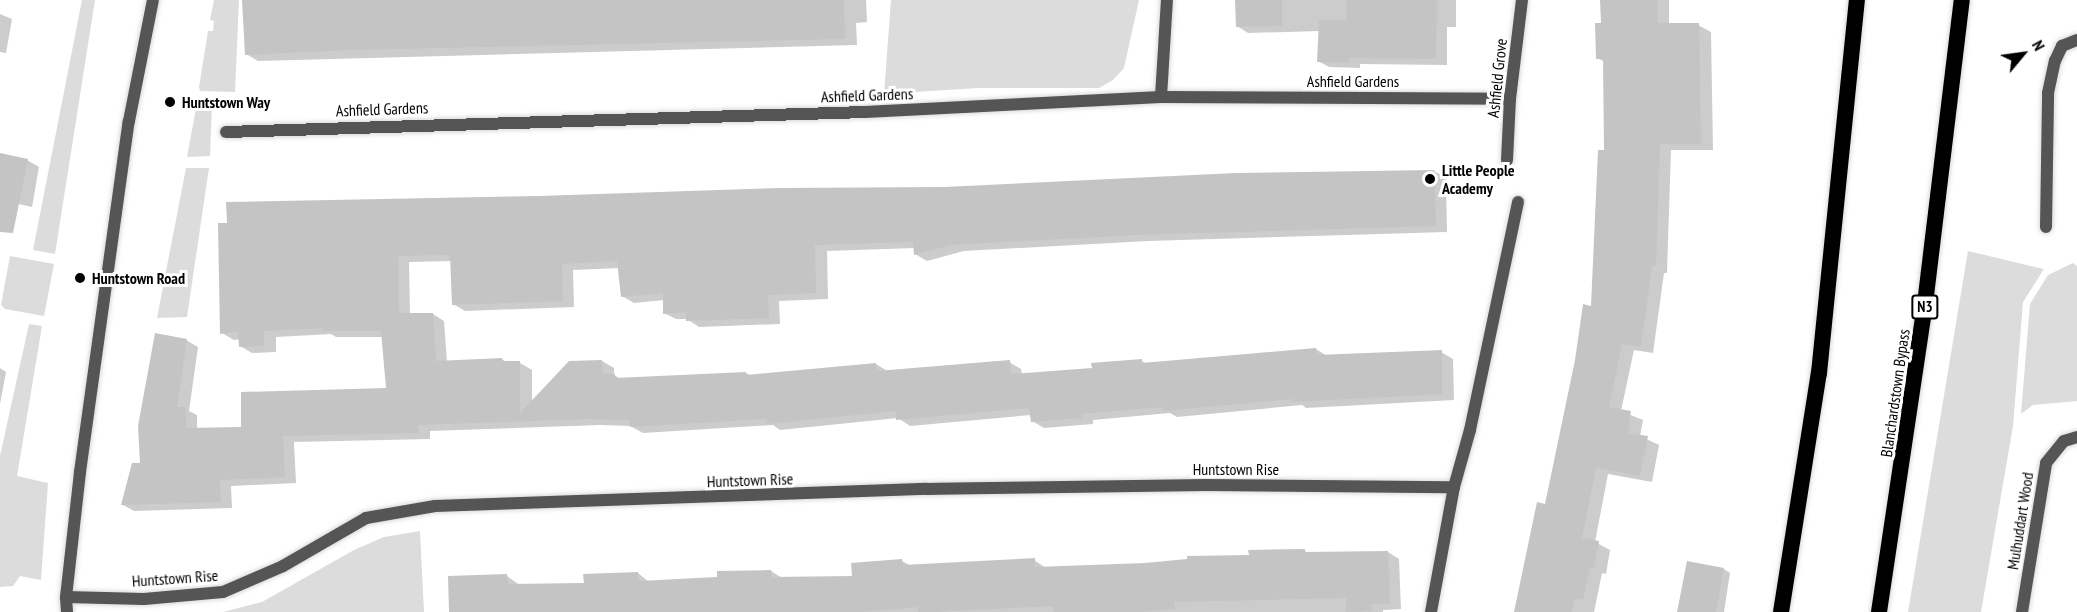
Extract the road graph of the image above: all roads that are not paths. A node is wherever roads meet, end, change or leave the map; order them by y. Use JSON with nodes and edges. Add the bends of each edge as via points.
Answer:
{"nodes":[{"id":1,"x":153,"y":0,"type":"edge"},
{"id":2,"x":1167,"y":0,"type":"edge"},
{"id":3,"x":1522,"y":0,"type":"edge"},
{"id":4,"x":1857,"y":0,"type":"edge"},
{"id":5,"x":1962,"y":0,"type":"edge"},
{"id":6,"x":2077,"y":40,"type":"edge"},
{"id":7,"x":1161,"y":97,"type":"junction"},
{"id":8,"x":1510,"y":99,"type":"junction"},
{"id":9,"x":226,"y":132,"type":"dead end"},
{"id":10,"x":1507,"y":160,"type":"dead end"},
{"id":11,"x":1518,"y":202,"type":"dead end"},
{"id":12,"x":2046,"y":227,"type":"dead end"},
{"id":13,"x":2077,"y":437,"type":"edge"},
{"id":14,"x":1454,"y":487,"type":"junction"},
{"id":15,"x":66,"y":597,"type":"junction"},
{"id":16,"x":67,"y":612,"type":"edge"},
{"id":17,"x":1431,"y":612,"type":"edge"},
{"id":18,"x":1781,"y":612,"type":"edge"},
{"id":19,"x":1879,"y":612,"type":"edge"},
{"id":20,"x":2022,"y":612,"type":"edge"}],
"edges":[{"from":1,"to":15,"type":"street","via":[[129,120]]},
{"from":2,"to":7,"type":"street"},
{"from":3,"to":8,"type":"street","name":"Ashfield Grove"},
{"from":4,"to":18,"type":"highway","via":[[1819,374]]},
{"from":5,"to":19,"type":"highway","name":"Blanchardstown Bypass","number":"N3","via":[[1924,312]]},
{"from":6,"to":12,"type":"street","via":[[2062,46],[2048,93]]},
{"from":7,"to":8,"type":"street","name":"Ashfield Gardens"},
{"from":7,"to":9,"type":"street","name":"Ashfield Gardens","via":[[866,112]]},
{"from":8,"to":10,"type":"street","name":"Ashfield Grove"},
{"from":11,"to":14,"type":"street","via":[[1470,430]]},
{"from":13,"to":20,"type":"street","name":"Mulhuddart Wood","via":[[2064,441],[2046,464]]},
{"from":14,"to":15,"type":"street","name":"Huntstown Rise","via":[[1206,484],[927,489],[435,506],[366,518],[262,577],[224,592],[144,599]]},
{"from":14,"to":17,"type":"street"},
{"from":15,"to":16,"type":"street"}]}
